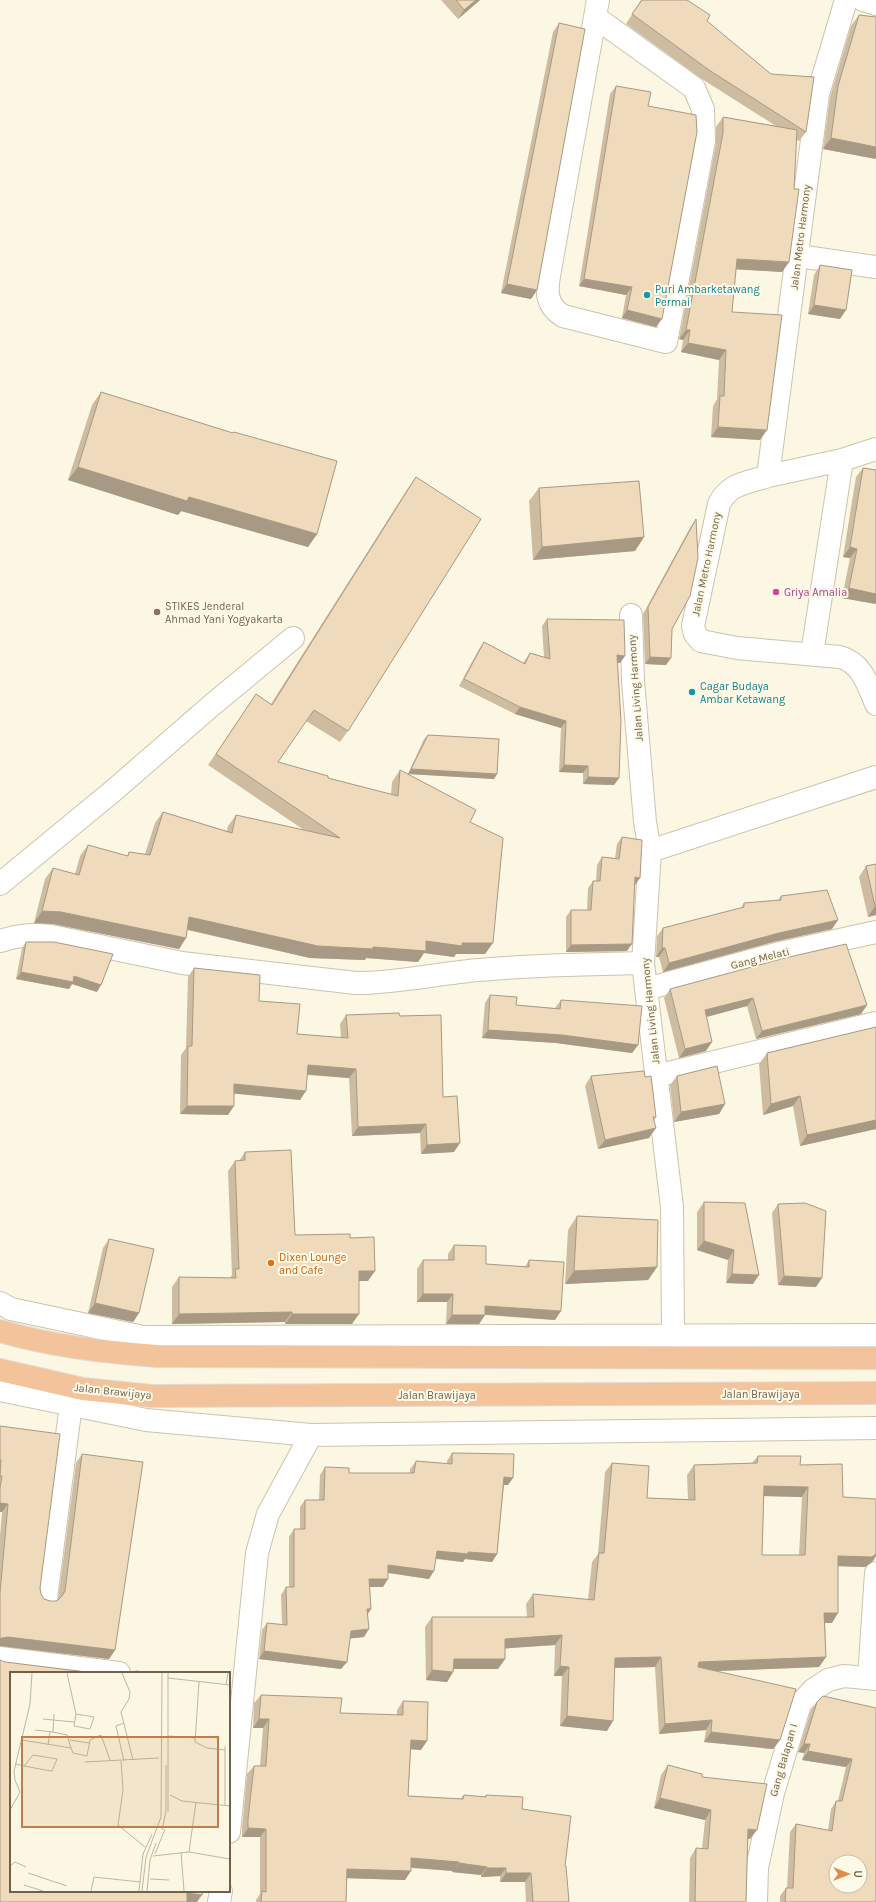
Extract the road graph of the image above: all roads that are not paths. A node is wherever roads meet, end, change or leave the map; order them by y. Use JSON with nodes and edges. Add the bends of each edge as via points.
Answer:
{"nodes":[{"id":1,"x":846,"y":0,"type":"edge"},
{"id":2,"x":863,"y":0,"type":"edge"},
{"id":3,"x":876,"y":4,"type":"edge"},
{"id":4,"x":597,"y":8,"type":"edge"},
{"id":5,"x":798,"y":256,"type":"junction"},
{"id":6,"x":876,"y":267,"type":"edge"},
{"id":7,"x":876,"y":449,"type":"edge"},
{"id":8,"x":842,"y":460,"type":"junction"},
{"id":9,"x":768,"y":476,"type":"junction"},
{"id":10,"x":631,"y":615,"type":"dead end"},
{"id":11,"x":294,"y":638,"type":"dead end"},
{"id":12,"x":812,"y":654,"type":"junction"},
{"id":13,"x":876,"y":704,"type":"edge"},
{"id":14,"x":876,"y":777,"type":"edge"},
{"id":15,"x":650,"y":851,"type":"junction"},
{"id":16,"x":0,"y":884,"type":"edge"},
{"id":17,"x":876,"y":932,"type":"edge"},
{"id":18,"x":0,"y":941,"type":"edge"},
{"id":19,"x":643,"y":963,"type":"junction"},
{"id":20,"x":646,"y":989,"type":"junction"},
{"id":21,"x":876,"y":1023,"type":"edge"},
{"id":22,"x":656,"y":1076,"type":"junction"},
{"id":23,"x":0,"y":1303,"type":"edge"},
{"id":24,"x":0,"y":1331,"type":"edge"},
{"id":25,"x":673,"y":1334,"type":"junction"},
{"id":26,"x":876,"y":1335,"type":"edge"},
{"id":27,"x":876,"y":1358,"type":"edge"},
{"id":28,"x":0,"y":1370,"type":"edge"},
{"id":29,"x":0,"y":1390,"type":"edge"},
{"id":30,"x":876,"y":1393,"type":"edge"},
{"id":31,"x":71,"y":1404,"type":"junction"},
{"id":32,"x":876,"y":1428,"type":"edge"},
{"id":33,"x":312,"y":1435,"type":"junction"},
{"id":34,"x":876,"y":1573,"type":"edge"},
{"id":35,"x":46,"y":1598,"type":"edge"},
{"id":36,"x":0,"y":1658,"type":"edge"},
{"id":37,"x":111,"y":1672,"type":"edge"},
{"id":38,"x":872,"y":1678,"type":"edge"},
{"id":39,"x":236,"y":1687,"type":"edge"},
{"id":40,"x":230,"y":1811,"type":"edge"},
{"id":41,"x":221,"y":1892,"type":"edge"},
{"id":42,"x":219,"y":1902,"type":"edge"},
{"id":43,"x":756,"y":1902,"type":"edge"}],
"edges":[{"from":1,"to":5,"type":"street","name":"Jalan Metro Harmony","via":[[818,94]]},
{"from":2,"to":3,"type":"street"},
{"from":4,"to":4,"type":"street","via":[[694,88],[703,109],[704,141],[666,342],[563,316],[550,303],[546,291]]},
{"from":5,"to":6,"type":"street"},
{"from":5,"to":9,"type":"street","name":"Jalan Metro Harmony"},
{"from":7,"to":8,"type":"street","name":"Jalan Metro Harmony"},
{"from":8,"to":9,"type":"street","name":"Jalan Metro Harmony"},
{"from":8,"to":12,"type":"street"},
{"from":9,"to":12,"type":"street","name":"Jalan Metro Harmony","via":[[730,489],[724,494],[719,504],[693,626],[701,641],[737,648]]},
{"from":10,"to":15,"type":"street","name":"Jalan Living Harmony","via":[[632,681]]},
{"from":11,"to":16,"type":"street"},
{"from":12,"to":13,"type":"street","name":"Jalan Metro Harmony","via":[[849,659],[865,676]]},
{"from":14,"to":15,"type":"street"},
{"from":15,"to":19,"type":"street","name":"Jalan Living Harmony"},
{"from":17,"to":20,"type":"street","name":"Gang Melati","via":[[776,954]]},
{"from":18,"to":19,"type":"street","via":[[32,934],[51,936],[182,963],[356,983],[376,983],[479,970]]},
{"from":19,"to":20,"type":"street","name":"Jalan Living Harmony"},
{"from":20,"to":22,"type":"street","name":"Jalan Living Harmony"},
{"from":21,"to":22,"type":"street"},
{"from":22,"to":25,"type":"street","name":"Jalan Living Harmony","via":[[672,1207]]},
{"from":23,"to":25,"type":"street","via":[[11,1309],[143,1337]]},
{"from":24,"to":27,"type":"highway","via":[[18,1337],[98,1351],[157,1356]]},
{"from":25,"to":26,"type":"street"},
{"from":28,"to":30,"type":"highway","name":"Jalan Brawijaya","via":[[83,1389],[152,1396]]},
{"from":29,"to":31,"type":"street"},
{"from":31,"to":33,"type":"street","via":[[146,1420]]},
{"from":31,"to":35,"type":"street"},
{"from":32,"to":33,"type":"street"},
{"from":33,"to":39,"type":"street","via":[[268,1514],[257,1553]]},
{"from":34,"to":38,"type":"street"},
{"from":36,"to":37,"type":"street"},
{"from":38,"to":43,"type":"street","name":"Gang Balapan I","via":[[844,1676],[828,1680],[813,1690],[800,1704],[773,1793],[757,1868]]},
{"from":39,"to":40,"type":"street"},
{"from":41,"to":42,"type":"street"}]}
